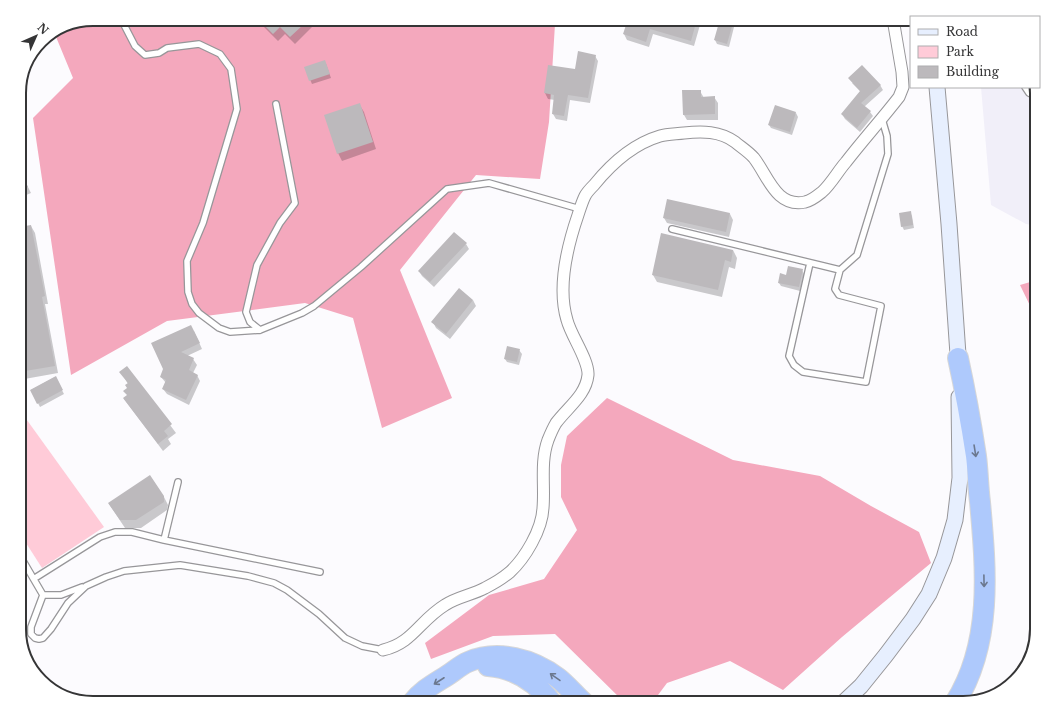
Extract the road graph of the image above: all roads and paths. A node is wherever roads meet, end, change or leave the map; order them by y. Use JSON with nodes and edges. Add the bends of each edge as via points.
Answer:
{"nodes":[{"id":1,"x":125,"y":26,"type":"edge"},
{"id":2,"x":894,"y":26,"type":"edge"},
{"id":3,"x":937,"y":88,"type":"edge"},
{"id":4,"x":276,"y":104,"type":"dead end"},
{"id":5,"x":882,"y":118,"type":"junction"},
{"id":6,"x":580,"y":209,"type":"junction"},
{"id":7,"x":672,"y":229,"type":"dead end"},
{"id":8,"x":810,"y":263,"type":"junction"},
{"id":9,"x":840,"y":270,"type":"junction"},
{"id":10,"x":260,"y":330,"type":"junction"},
{"id":11,"x":958,"y":358,"type":"junction"},
{"id":12,"x":178,"y":482,"type":"dead end"},
{"id":13,"x":164,"y":540,"type":"junction"},
{"id":14,"x":26,"y":564,"type":"edge"},
{"id":15,"x":320,"y":572,"type":"dead end"},
{"id":16,"x":35,"y":578,"type":"junction"},
{"id":17,"x":86,"y":586,"type":"junction"},
{"id":18,"x":43,"y":595,"type":"junction"},
{"id":19,"x":382,"y":650,"type":"joint"},
{"id":20,"x":468,"y":662,"type":"junction"},
{"id":21,"x":417,"y":696,"type":"edge"},
{"id":22,"x":546,"y":696,"type":"edge"},
{"id":23,"x":577,"y":696,"type":"edge"},
{"id":24,"x":851,"y":696,"type":"edge"},
{"id":25,"x":960,"y":696,"type":"edge"}],
"edges":[{"from":1,"to":10,"type":"lane","via":[[135,46],[145,55],[159,53],[167,48],[199,44],[220,54],[231,69],[237,109],[203,223],[187,261],[188,292],[192,304],[199,313],[219,328],[230,332]]},
{"from":2,"to":5,"type":"street","via":[[903,88]]},
{"from":3,"to":11,"type":"main road"},
{"from":4,"to":10,"type":"lane","via":[[295,203],[280,223],[257,265],[246,312],[250,322]]},
{"from":5,"to":6,"type":"street","via":[[824,191],[807,202],[791,203],[784,199],[752,156],[734,141],[698,131],[652,138],[620,157],[585,196]]},
{"from":5,"to":9,"type":"lane","via":[[888,154],[857,254]]},
{"from":6,"to":10,"type":"lane","via":[[489,183],[448,189],[314,306]]},
{"from":6,"to":19,"type":"street","via":[[570,238],[564,280],[564,306],[567,322],[588,371],[586,384],[577,399],[555,424],[547,443],[542,476],[543,512],[538,529],[521,560],[508,574],[484,589],[448,603],[424,621],[404,642]]},
{"from":7,"to":8,"type":"lane"},
{"from":8,"to":9,"type":"lane"},
{"from":8,"to":9,"type":"lane","via":[[789,356],[794,365],[803,372],[866,382],[881,306],[839,295],[835,289]]},
{"from":11,"to":24,"type":"main road","via":[[960,478],[955,520],[944,558],[929,594],[913,619]]},
{"from":11,"to":25,"type":"highway","one_way":true,"via":[[976,458],[984,546],[985,606],[982,634]]},
{"from":12,"to":13,"type":"lane"},
{"from":13,"to":15,"type":"lane"},
{"from":13,"to":16,"type":"lane","via":[[132,532],[114,532],[100,537]]},
{"from":14,"to":16,"type":"lane"},
{"from":16,"to":18,"type":"lane"},
{"from":17,"to":18,"type":"lane","via":[[61,595]]},
{"from":17,"to":18,"type":"lane","via":[[68,603],[51,629],[39,639],[31,634],[31,627]]},
{"from":17,"to":19,"type":"lane","via":[[124,571],[180,565],[248,576],[274,583],[287,590],[345,638],[366,648]]},
{"from":20,"to":21,"type":"highway","one_way":true},
{"from":20,"to":22,"type":"highway","via":[[518,673]]},
{"from":23,"to":20,"type":"highway","one_way":true,"via":[[558,678],[520,658],[503,656]]}]}
